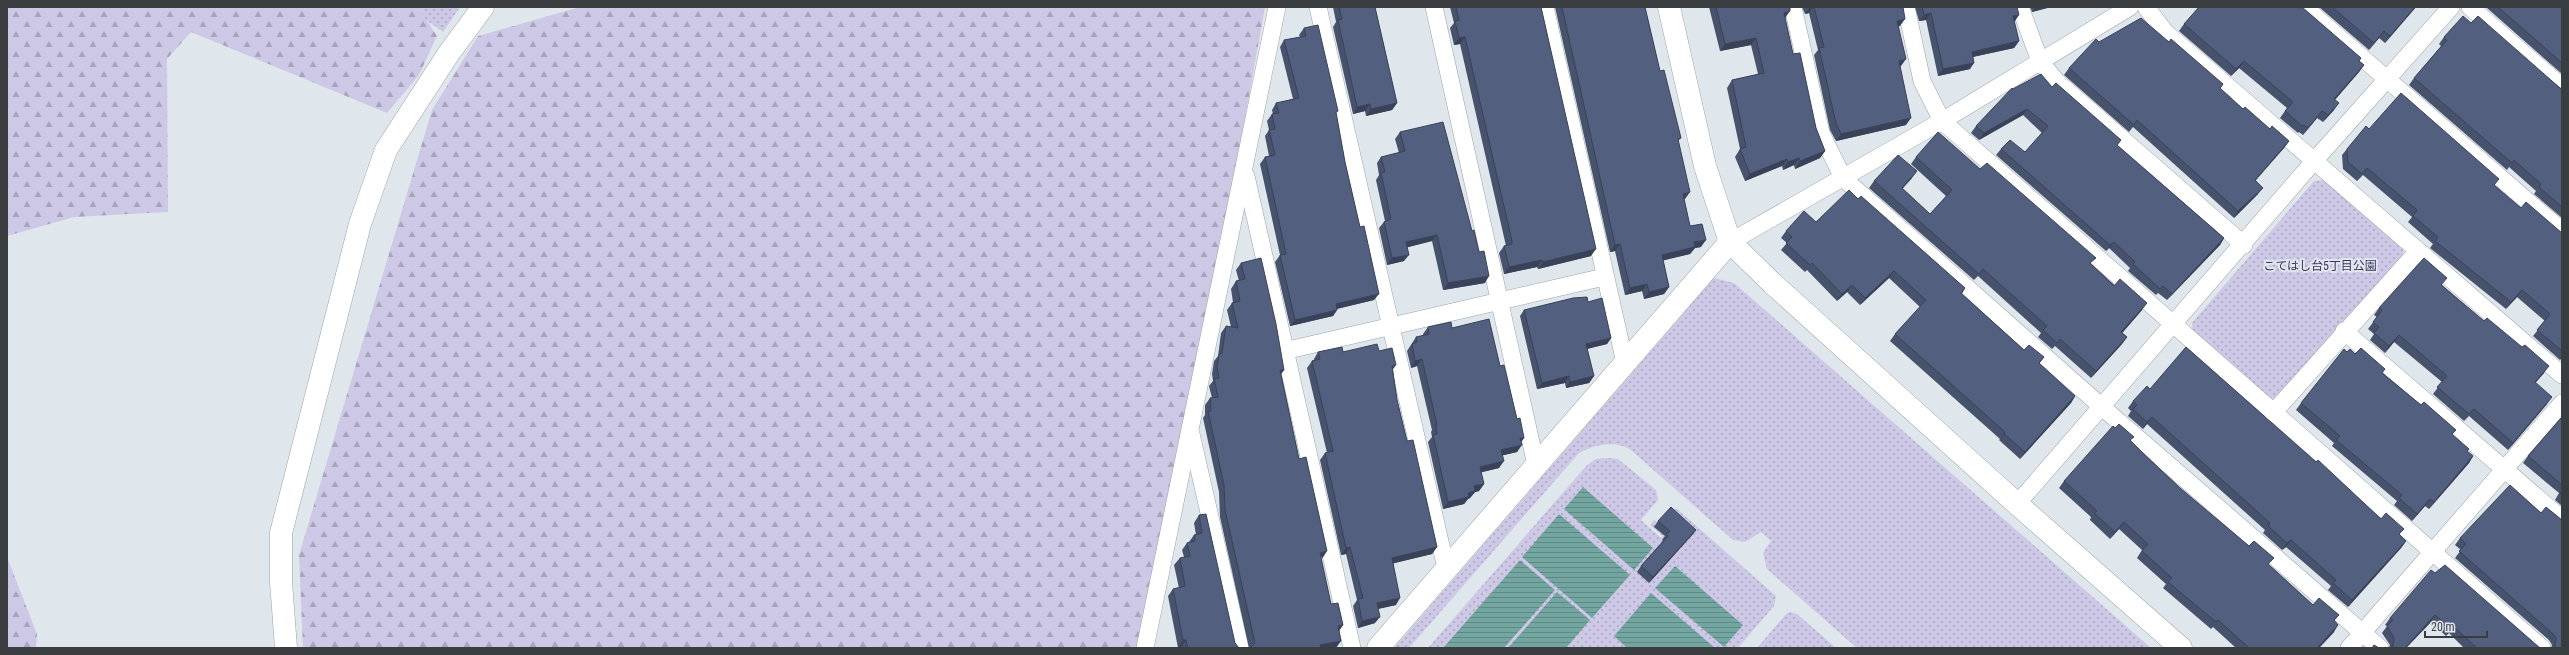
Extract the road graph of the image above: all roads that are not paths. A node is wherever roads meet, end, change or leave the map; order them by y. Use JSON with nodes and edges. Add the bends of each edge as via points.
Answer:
{"nodes":[{"id":1,"x":483,"y":7,"type":"edge"},
{"id":2,"x":1277,"y":7,"type":"edge"},
{"id":3,"x":1318,"y":7,"type":"edge"},
{"id":4,"x":1434,"y":7,"type":"edge"},
{"id":5,"x":1545,"y":7,"type":"edge"},
{"id":6,"x":1669,"y":7,"type":"edge"},
{"id":7,"x":1793,"y":7,"type":"edge"},
{"id":8,"x":1906,"y":7,"type":"edge"},
{"id":9,"x":2020,"y":7,"type":"edge"},
{"id":10,"x":2130,"y":7,"type":"edge"},
{"id":11,"x":2146,"y":7,"type":"edge"},
{"id":12,"x":2304,"y":7,"type":"edge"},
{"id":13,"x":2451,"y":7,"type":"edge"},
{"id":14,"x":2470,"y":7,"type":"edge"},
{"id":15,"x":2040,"y":61,"type":"junction"},
{"id":16,"x":2388,"y":79,"type":"junction"},
{"id":17,"x":2562,"y":87,"type":"edge"},
{"id":18,"x":1942,"y":121,"type":"junction"},
{"id":19,"x":2315,"y":160,"type":"junction"},
{"id":20,"x":1244,"y":171,"type":"junction"},
{"id":21,"x":1843,"y":178,"type":"junction"},
{"id":22,"x":2562,"y":231,"type":"edge"},
{"id":23,"x":1730,"y":242,"type":"junction"},
{"id":24,"x":2244,"y":245,"type":"junction"},
{"id":25,"x":2418,"y":251,"type":"junction"},
{"id":26,"x":1604,"y":277,"type":"junction"},
{"id":27,"x":1501,"y":301,"type":"junction"},
{"id":28,"x":2173,"y":325,"type":"junction"},
{"id":29,"x":1391,"y":327,"type":"junction"},
{"id":30,"x":2344,"y":331,"type":"junction"},
{"id":31,"x":1284,"y":351,"type":"junction"},
{"id":32,"x":1625,"y":363,"type":"junction"},
{"id":33,"x":2562,"y":375,"type":"edge"},
{"id":34,"x":2562,"y":403,"type":"edge"},
{"id":35,"x":2102,"y":407,"type":"junction"},
{"id":36,"x":2272,"y":414,"type":"junction"},
{"id":37,"x":1190,"y":429,"type":"junction"},
{"id":38,"x":1536,"y":465,"type":"junction"},
{"id":39,"x":2504,"y":469,"type":"junction"},
{"id":40,"x":2017,"y":504,"type":"junction"},
{"id":41,"x":2562,"y":519,"type":"edge"},
{"id":42,"x":2430,"y":552,"type":"junction"},
{"id":43,"x":1446,"y":568,"type":"junction"},
{"id":44,"x":2363,"y":633,"type":"junction"},
{"id":45,"x":286,"y":648,"type":"edge"},
{"id":46,"x":1145,"y":648,"type":"edge"},
{"id":47,"x":1240,"y":648,"type":"edge"},
{"id":48,"x":1352,"y":648,"type":"edge"},
{"id":49,"x":1378,"y":648,"type":"edge"},
{"id":50,"x":2181,"y":648,"type":"edge"},
{"id":51,"x":2349,"y":648,"type":"edge"},
{"id":52,"x":2380,"y":648,"type":"edge"},
{"id":53,"x":2542,"y":648,"type":"edge"}],
"edges":[{"from":1,"to":45,"type":"street","via":[[449,53],[386,150],[360,224],[281,533],[281,582]]},
{"from":2,"to":20,"type":"street"},
{"from":3,"to":29,"type":"street"},
{"from":4,"to":27,"type":"street"},
{"from":5,"to":26,"type":"street"},
{"from":6,"to":23,"type":"street","via":[[1705,166]]},
{"from":7,"to":21,"type":"street","via":[[1821,133]]},
{"from":8,"to":18,"type":"street","via":[[1922,81]]},
{"from":9,"to":15,"type":"street"},
{"from":10,"to":15,"type":"street"},
{"from":11,"to":19,"type":"street","via":[[2165,32]]},
{"from":12,"to":16,"type":"street"},
{"from":13,"to":16,"type":"street"},
{"from":14,"to":17,"type":"street"},
{"from":15,"to":18,"type":"street"},
{"from":15,"to":24,"type":"street","via":[[2057,82]]},
{"from":16,"to":19,"type":"street"},
{"from":16,"to":22,"type":"street"},
{"from":18,"to":21,"type":"street"},
{"from":18,"to":28,"type":"street"},
{"from":19,"to":24,"type":"street"},
{"from":19,"to":25,"type":"street"},
{"from":20,"to":31,"type":"street"},
{"from":20,"to":37,"type":"street"},
{"from":21,"to":23,"type":"street"},
{"from":21,"to":35,"type":"street"},
{"from":23,"to":32,"type":"street"},
{"from":23,"to":40,"type":"street"},
{"from":24,"to":28,"type":"street"},
{"from":25,"to":30,"type":"street"},
{"from":25,"to":33,"type":"street"},
{"from":26,"to":27,"type":"street"},
{"from":26,"to":32,"type":"street"},
{"from":27,"to":29,"type":"street"},
{"from":27,"to":38,"type":"street"},
{"from":28,"to":35,"type":"street"},
{"from":28,"to":36,"type":"street"},
{"from":29,"to":31,"type":"street"},
{"from":29,"to":43,"type":"street"},
{"from":30,"to":36,"type":"street"},
{"from":30,"to":39,"type":"street"},
{"from":31,"to":48,"type":"street"},
{"from":32,"to":38,"type":"street"},
{"from":34,"to":39,"type":"street"},
{"from":35,"to":40,"type":"street"},
{"from":35,"to":44,"type":"street"},
{"from":36,"to":42,"type":"street"},
{"from":37,"to":46,"type":"street"},
{"from":37,"to":47,"type":"street"},
{"from":38,"to":43,"type":"street"},
{"from":39,"to":41,"type":"street"},
{"from":39,"to":42,"type":"street"},
{"from":40,"to":50,"type":"street"},
{"from":42,"to":44,"type":"street"},
{"from":42,"to":53,"type":"street"},
{"from":43,"to":49,"type":"street"},
{"from":44,"to":51,"type":"street"},
{"from":44,"to":52,"type":"street"}]}
